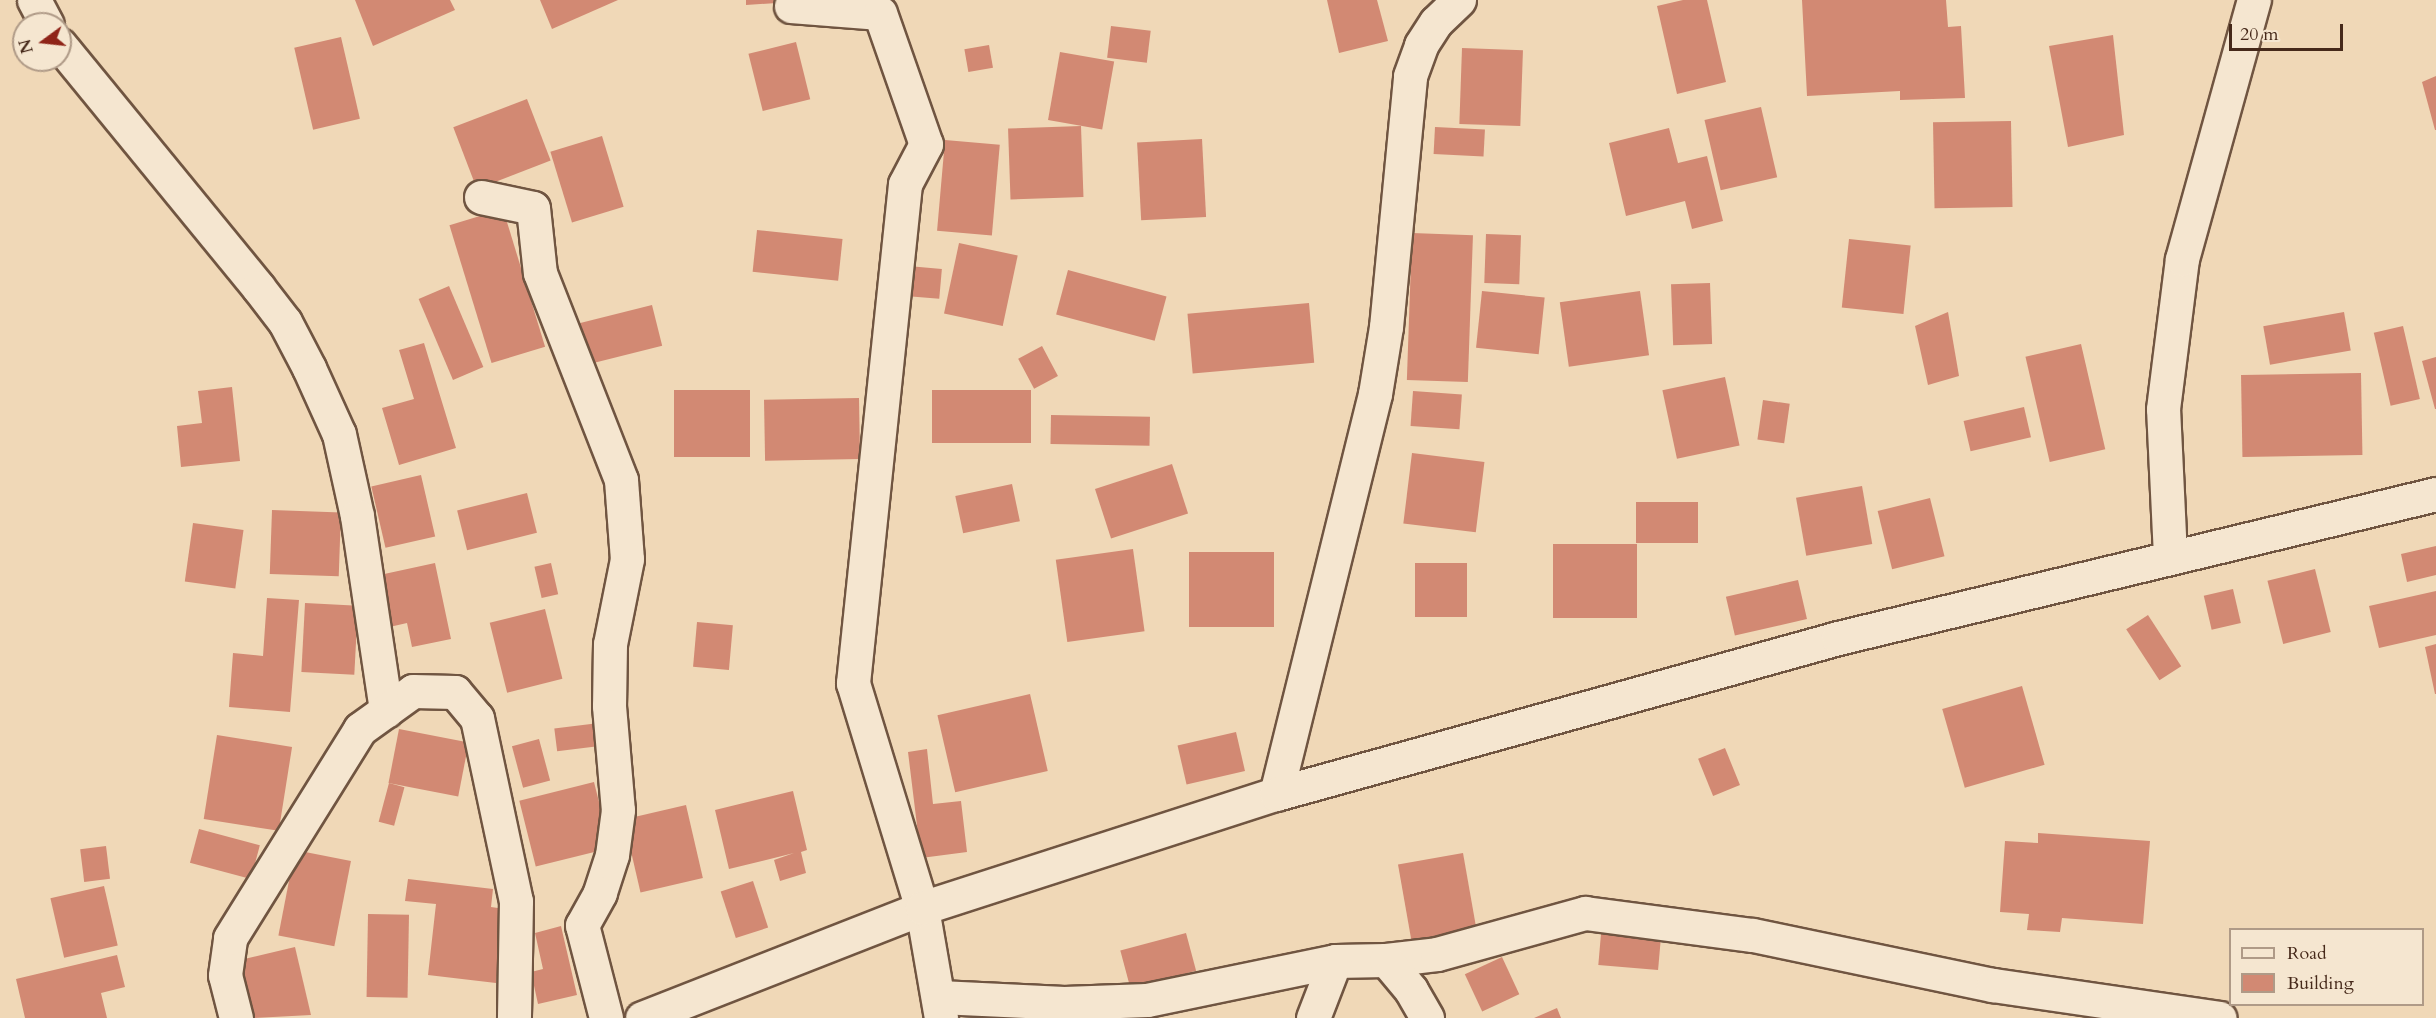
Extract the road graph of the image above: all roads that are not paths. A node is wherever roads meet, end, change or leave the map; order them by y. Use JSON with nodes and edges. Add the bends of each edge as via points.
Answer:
{"nodes":[{"id":1,"x":1459,"y":0,"type":"edge"},
{"id":2,"x":2254,"y":0,"type":"edge"},
{"id":3,"x":791,"y":6,"type":"dead end"},
{"id":4,"x":72,"y":60,"type":"edge"},
{"id":5,"x":481,"y":197,"type":"dead end"},
{"id":6,"x":2436,"y":494,"type":"edge"},
{"id":7,"x":2170,"y":556,"type":"junction"},
{"id":8,"x":386,"y":711,"type":"junction"},
{"id":9,"x":1276,"y":794,"type":"junction"},
{"id":10,"x":922,"y":908,"type":"junction"},
{"id":11,"x":1386,"y":960,"type":"junction"},
{"id":12,"x":1335,"y":961,"type":"junction"},
{"id":13,"x":940,"y":1007,"type":"edge"},
{"id":14,"x":236,"y":1018,"type":"edge"},
{"id":15,"x":514,"y":1018,"type":"edge"},
{"id":16,"x":606,"y":1018,"type":"edge"},
{"id":17,"x":642,"y":1018,"type":"edge"},
{"id":18,"x":1312,"y":1018,"type":"edge"},
{"id":19,"x":1427,"y":1018,"type":"edge"},
{"id":20,"x":2220,"y":1018,"type":"edge"}],
"edges":[{"from":1,"to":9,"type":"street","via":[[1436,22],[1421,45],[1410,76],[1386,327],[1375,394]]},
{"from":2,"to":7,"type":"street","via":[[2182,259],[2163,409]]},
{"from":3,"to":10,"type":"street","via":[[880,13],[926,144],[905,184],[853,683]]},
{"from":4,"to":8,"type":"street","via":[[285,322],[309,368],[339,434],[357,516]]},
{"from":5,"to":16,"type":"street","via":[[533,208],[540,273],[621,480],[627,559],[610,644],[609,706],[618,810],[612,855],[600,893],[582,925]]},
{"from":6,"to":7,"type":"street"},
{"from":7,"to":9,"type":"street","via":[[1838,638]]},
{"from":8,"to":14,"type":"street","via":[[360,729],[230,938],[225,975]]},
{"from":8,"to":15,"type":"street","via":[[413,691],[455,692],[477,718],[516,901]]},
{"from":9,"to":10,"type":"street"},
{"from":10,"to":13,"type":"street"},
{"from":10,"to":17,"type":"street"},
{"from":11,"to":12,"type":"street"},
{"from":11,"to":19,"type":"street","via":[[1412,990]]},
{"from":11,"to":20,"type":"street","via":[[1437,954],[1585,913],[1753,935],[1993,985]]},
{"from":12,"to":13,"type":"street","via":[[1147,1000]]},
{"from":12,"to":18,"type":"street"}]}
